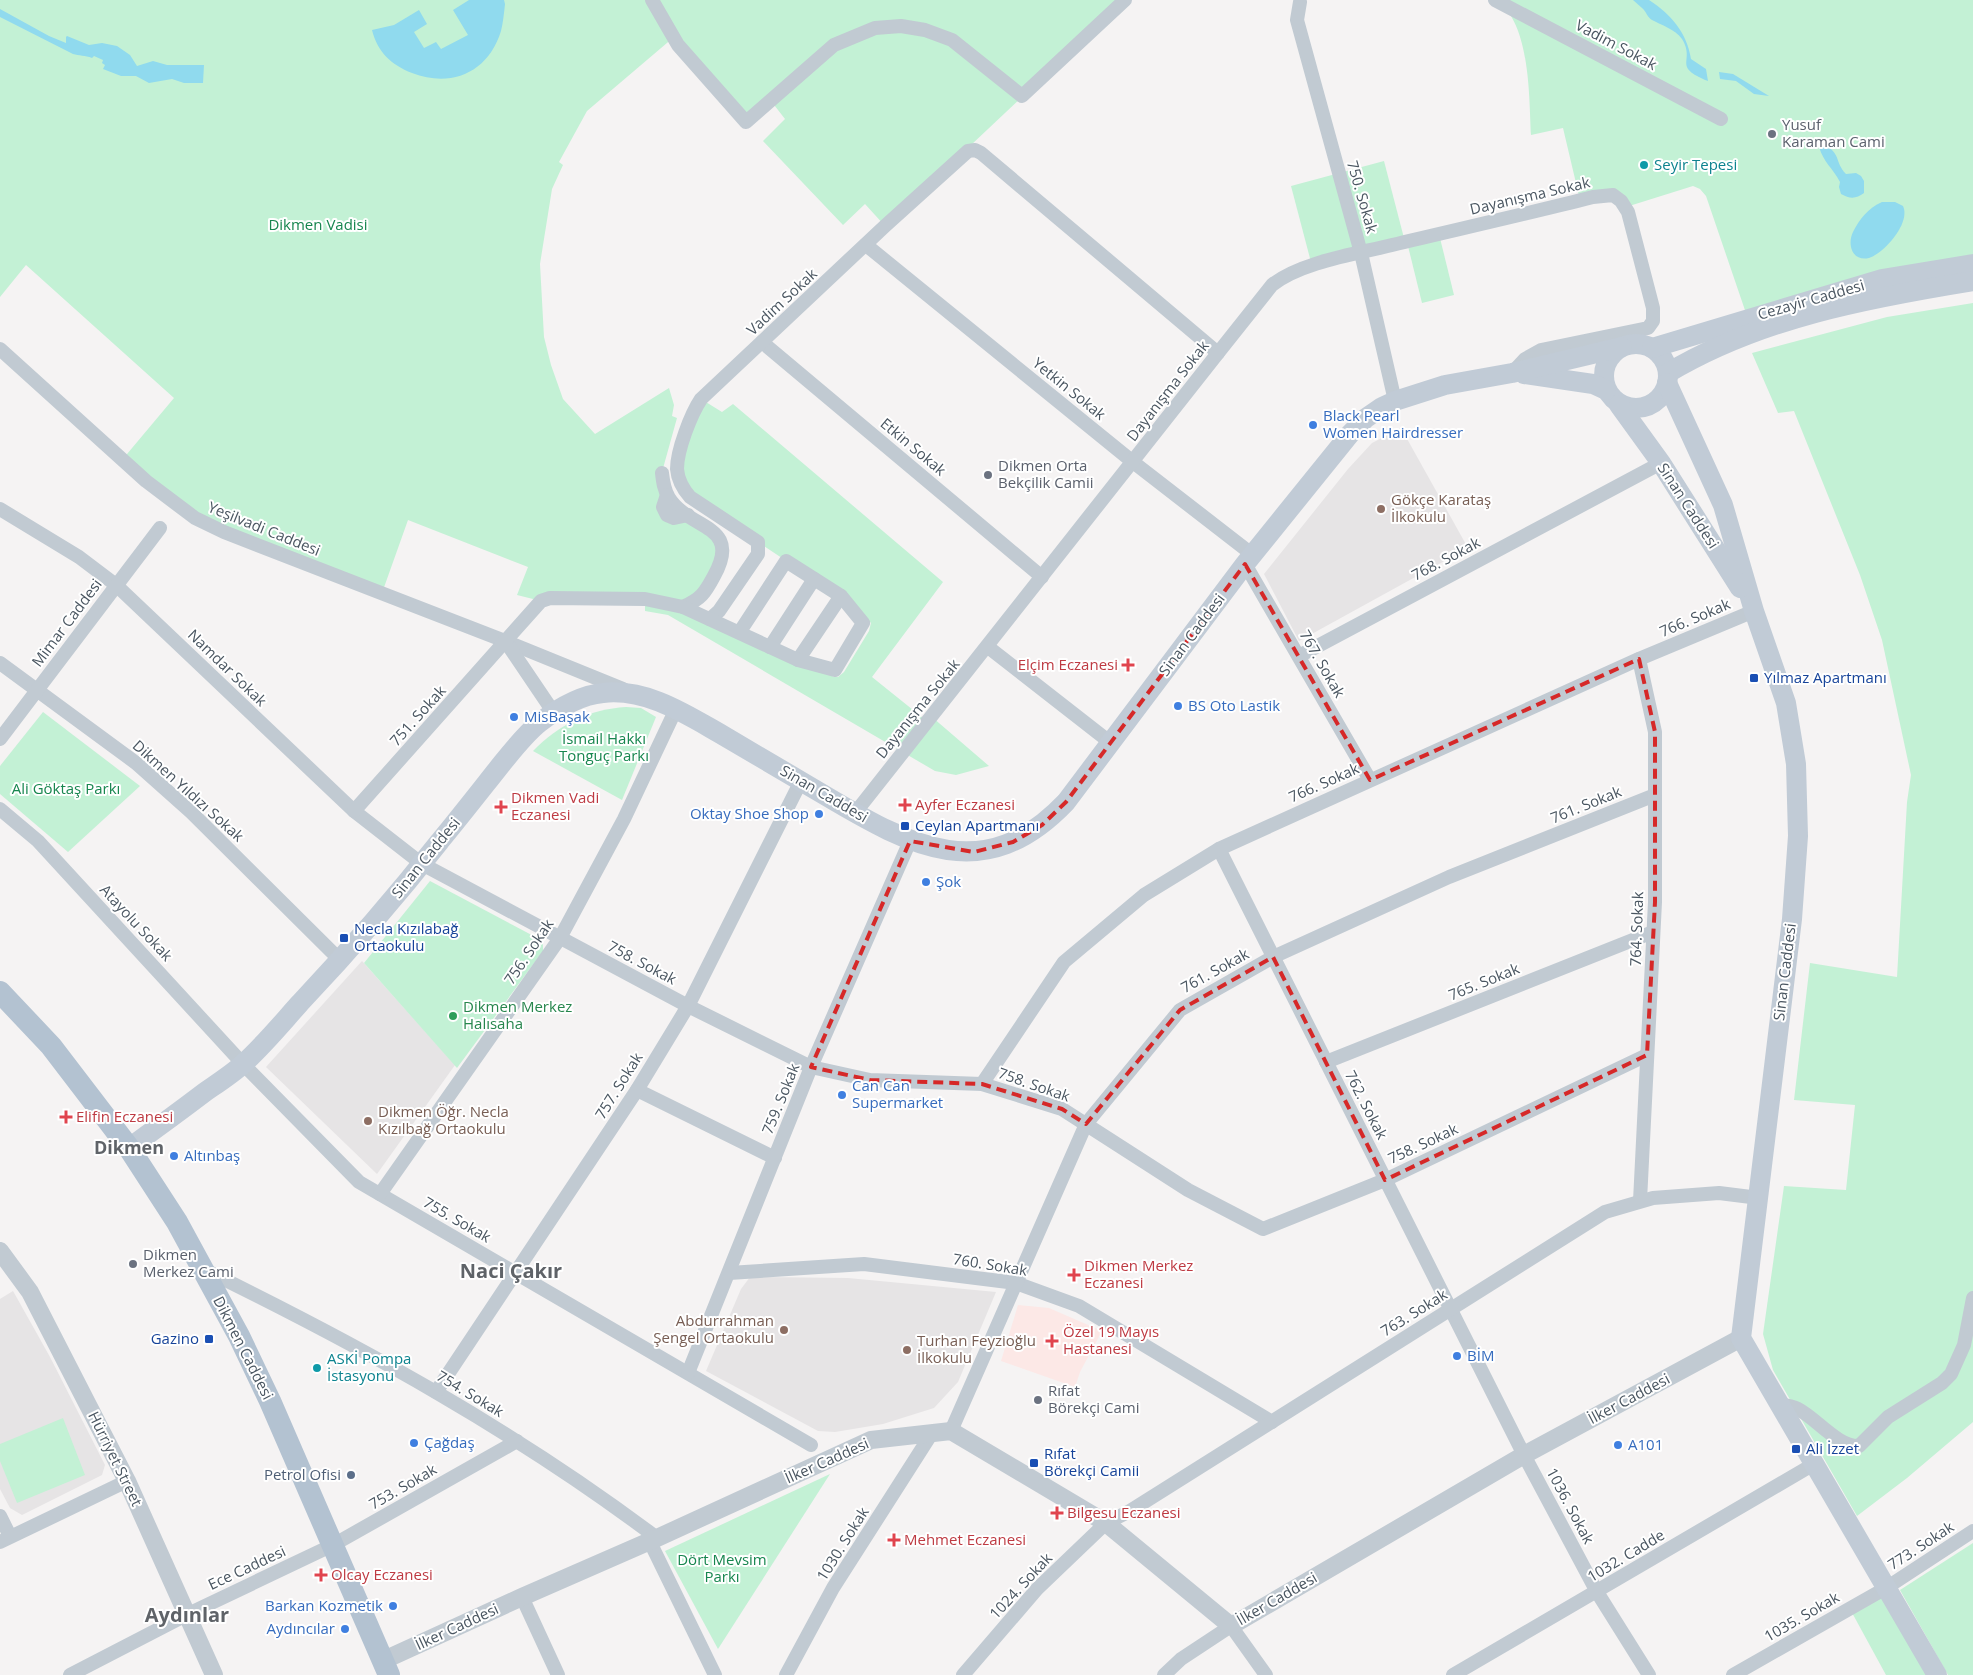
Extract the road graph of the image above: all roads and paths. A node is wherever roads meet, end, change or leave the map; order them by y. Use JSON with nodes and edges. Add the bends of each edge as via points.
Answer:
{"nodes":[{"id":1,"x":652,"y":0,"type":"edge"},
{"id":2,"x":1125,"y":0,"type":"edge"},
{"id":3,"x":1495,"y":0,"type":"edge"},
{"id":4,"x":1300,"y":2,"type":"dead end"},
{"id":5,"x":1721,"y":119,"type":"dead end"},
{"id":6,"x":866,"y":245,"type":"junction"},
{"id":7,"x":1360,"y":253,"type":"junction"},
{"id":8,"x":1973,"y":264,"type":"edge"},
{"id":9,"x":1973,"y":282,"type":"edge"},
{"id":10,"x":1756,"y":323,"type":"junction"},
{"id":11,"x":762,"y":342,"type":"junction"},
{"id":12,"x":1622,"y":347,"type":"junction"},
{"id":13,"x":1652,"y":348,"type":"junction"},
{"id":14,"x":0,"y":349,"type":"edge"},
{"id":15,"x":1218,"y":353,"type":"junction"},
{"id":16,"x":1512,"y":373,"type":"junction"},
{"id":17,"x":1668,"y":378,"type":"junction"},
{"id":18,"x":1606,"y":390,"type":"junction"},
{"id":19,"x":1395,"y":401,"type":"junction"},
{"id":20,"x":1619,"y":405,"type":"junction"},
{"id":21,"x":1133,"y":462,"type":"junction"},
{"id":22,"x":1661,"y":463,"type":"junction"},
{"id":23,"x":662,"y":472,"type":"dead end"},
{"id":24,"x":0,"y":509,"type":"edge"},
{"id":25,"x":160,"y":528,"type":"dead end"},
{"id":26,"x":1249,"y":560,"type":"junction"},
{"id":27,"x":1042,"y":578,"type":"junction"},
{"id":28,"x":814,"y":579,"type":"junction"},
{"id":29,"x":116,"y":585,"type":"junction"},
{"id":30,"x":841,"y":596,"type":"junction"},
{"id":31,"x":682,"y":607,"type":"junction"},
{"id":32,"x":1754,"y":610,"type":"junction"},
{"id":33,"x":710,"y":619,"type":"junction"},
{"id":34,"x":739,"y":633,"type":"junction"},
{"id":35,"x":505,"y":641,"type":"junction"},
{"id":36,"x":770,"y":647,"type":"junction"},
{"id":37,"x":988,"y":647,"type":"junction"},
{"id":38,"x":1299,"y":656,"type":"junction"},
{"id":39,"x":798,"y":660,"type":"junction"},
{"id":40,"x":1639,"y":660,"type":"junction"},
{"id":41,"x":0,"y":663,"type":"edge"},
{"id":42,"x":36,"y":690,"type":"junction"},
{"id":43,"x":631,"y":692,"type":"junction"},
{"id":44,"x":676,"y":709,"type":"junction"},
{"id":45,"x":554,"y":713,"type":"junction"},
{"id":46,"x":0,"y":739,"type":"edge"},
{"id":47,"x":1111,"y":743,"type":"junction"},
{"id":48,"x":1370,"y":780,"type":"junction"},
{"id":49,"x":801,"y":781,"type":"junction"},
{"id":50,"x":1655,"y":795,"type":"junction"},
{"id":51,"x":0,"y":809,"type":"edge"},
{"id":52,"x":354,"y":811,"type":"junction"},
{"id":53,"x":856,"y":813,"type":"junction"},
{"id":54,"x":910,"y":841,"type":"junction"},
{"id":55,"x":1219,"y":849,"type":"junction"},
{"id":56,"x":422,"y":864,"type":"junction"},
{"id":57,"x":1654,"y":932,"type":"junction"},
{"id":58,"x":560,"y":938,"type":"junction"},
{"id":59,"x":1273,"y":957,"type":"junction"},
{"id":60,"x":340,"y":960,"type":"junction"},
{"id":61,"x":0,"y":992,"type":"edge"},
{"id":62,"x":688,"y":1006,"type":"junction"},
{"id":63,"x":1648,"y":1055,"type":"junction"},
{"id":64,"x":1326,"y":1062,"type":"junction"},
{"id":65,"x":243,"y":1064,"type":"junction"},
{"id":66,"x":811,"y":1068,"type":"junction"},
{"id":67,"x":982,"y":1084,"type":"junction"},
{"id":68,"x":637,"y":1090,"type":"junction"},
{"id":69,"x":1086,"y":1124,"type":"junction"},
{"id":70,"x":129,"y":1148,"type":"junction"},
{"id":71,"x":775,"y":1158,"type":"junction"},
{"id":72,"x":1385,"y":1180,"type":"junction"},
{"id":73,"x":380,"y":1194,"type":"junction"},
{"id":74,"x":1759,"y":1198,"type":"junction"},
{"id":75,"x":1640,"y":1201,"type":"junction"},
{"id":76,"x":0,"y":1251,"type":"edge"},
{"id":77,"x":202,"y":1268,"type":"junction"},
{"id":78,"x":729,"y":1273,"type":"junction"},
{"id":79,"x":516,"y":1274,"type":"junction"},
{"id":80,"x":1016,"y":1282,"type":"junction"},
{"id":81,"x":1973,"y":1298,"type":"edge"},
{"id":82,"x":1450,"y":1309,"type":"junction"},
{"id":83,"x":1742,"y":1338,"type":"junction"},
{"id":84,"x":688,"y":1373,"type":"junction"},
{"id":85,"x":436,"y":1392,"type":"junction"},
{"id":86,"x":1778,"y":1404,"type":"junction"},
{"id":87,"x":1272,"y":1422,"type":"junction"},
{"id":88,"x":951,"y":1431,"type":"junction"},
{"id":89,"x":932,"y":1433,"type":"junction"},
{"id":90,"x":516,"y":1441,"type":"junction"},
{"id":91,"x":811,"y":1445,"type":"dead end"},
{"id":92,"x":1524,"y":1455,"type":"junction"},
{"id":93,"x":1814,"y":1464,"type":"junction"},
{"id":94,"x":128,"y":1481,"type":"junction"},
{"id":95,"x":0,"y":1516,"type":"edge"},
{"id":96,"x":1106,"y":1523,"type":"junction"},
{"id":97,"x":1973,"y":1531,"type":"edge"},
{"id":98,"x":5,"y":1539,"type":"edge"},
{"id":99,"x":653,"y":1540,"type":"junction"},
{"id":100,"x":333,"y":1545,"type":"junction"},
{"id":101,"x":1886,"y":1588,"type":"junction"},
{"id":102,"x":1597,"y":1592,"type":"junction"},
{"id":103,"x":522,"y":1597,"type":"junction"},
{"id":104,"x":186,"y":1615,"type":"junction"},
{"id":105,"x":1230,"y":1626,"type":"junction"},
{"id":106,"x":386,"y":1668,"type":"edge"},
{"id":107,"x":70,"y":1675,"type":"edge"},
{"id":108,"x":214,"y":1675,"type":"edge"},
{"id":109,"x":558,"y":1675,"type":"edge"},
{"id":110,"x":715,"y":1675,"type":"edge"},
{"id":111,"x":786,"y":1675,"type":"edge"},
{"id":112,"x":963,"y":1675,"type":"edge"},
{"id":113,"x":1164,"y":1675,"type":"edge"},
{"id":114,"x":1266,"y":1675,"type":"edge"},
{"id":115,"x":1453,"y":1675,"type":"edge"},
{"id":116,"x":1649,"y":1675,"type":"edge"},
{"id":117,"x":1733,"y":1675,"type":"edge"},
{"id":118,"x":1937,"y":1675,"type":"edge"}],
"edges":[{"from":1,"to":2,"type":"street","via":[[678,45],[746,122],[834,45],[875,28],[901,26],[952,40],[1022,96]]},
{"from":3,"to":5,"type":"street","name":"Vadim Sokak"},
{"from":4,"to":7,"type":"street","name":"750. Sokak","via":[[1297,20]]},
{"from":6,"to":11,"type":"street","name":"Vadim Sokak"},
{"from":6,"to":15,"type":"street","name":"Vadim Sokak","via":[[962,156],[975,150]]},
{"from":6,"to":21,"type":"street","name":"Yetkin Sokak"},
{"from":7,"to":15,"type":"street","name":"Dayanışma Sokak","via":[[1296,270],[1282,277]]},
{"from":7,"to":16,"type":"street","name":"Dayanışma Sokak","via":[[1593,197],[1613,195],[1621,201],[1628,212],[1653,308],[1653,321],[1648,328],[1540,350],[1525,359]]},
{"from":7,"to":19,"type":"street","name":"750. Sokak"},
{"from":8,"to":10,"type":"main road","name":"Cezayir Caddesi","via":[[1882,279]]},
{"from":9,"to":10,"type":"main road","name":"Cezayir Caddesi","via":[[1884,296]]},
{"from":10,"to":13,"type":"main road","name":"Cezayir Caddesi"},
{"from":10,"to":17,"type":"main road","name":"Cezayir Caddesi","via":[[1699,354]]},
{"from":11,"to":27,"type":"street","name":"Etkin Sokak"},
{"from":11,"to":33,"type":"street","name":"Vadim Sokak","via":[[696,407],[677,469],[682,488],[690,497],[758,542],[758,554],[719,612]]},
{"from":12,"to":13,"type":"main road","via":[[1642,344]]},
{"from":12,"to":16,"type":"main road","name":"Sinan Caddesi"},
{"from":12,"to":18,"type":"main road","via":[[1614,352],[1606,365],[1603,380]]},
{"from":13,"to":17,"type":"main road","via":[[1662,359]]},
{"from":14,"to":35,"type":"street","name":"Yeşilvadi Caddesi","via":[[146,481],[195,518]]},
{"from":15,"to":21,"type":"street","name":"Dayanışma Sokak"},
{"from":16,"to":18,"type":"main road","name":"Sinan Caddesi","via":[[1593,384]]},
{"from":16,"to":19,"type":"main road","name":"Sinan Caddesi","via":[[1445,385]]},
{"from":17,"to":20,"type":"main road","via":[[1661,396],[1649,406],[1639,409]]},
{"from":17,"to":32,"type":"main road","name":"Sinan Caddesi","via":[[1723,505]]},
{"from":18,"to":20,"type":"main road"},
{"from":19,"to":26,"type":"main road","name":"Sinan Caddesi","via":[[1366,418],[1350,434]]},
{"from":20,"to":22,"type":"main road","name":"Sinan Caddesi"},
{"from":21,"to":26,"type":"street","name":"Yetkin Sokak"},
{"from":21,"to":27,"type":"street","name":"Dayanışma Sokak"},
{"from":22,"to":32,"type":"main road","name":"Sinan Caddesi"},
{"from":22,"to":38,"type":"street","name":"768. Sokak"},
{"from":23,"to":31,"type":"street","via":[[667,495],[663,507],[667,515],[674,518],[688,515],[717,535],[723,546],[718,569],[704,594]]},
{"from":24,"to":29,"type":"street","name":"Namdar Sokak","via":[[79,557]]},
{"from":25,"to":29,"type":"street","name":"Mimar Caddesi"},
{"from":26,"to":38,"type":"street","name":"767. Sokak"},
{"from":26,"to":47,"type":"main road","name":"Sinan Caddesi"},
{"from":27,"to":37,"type":"street","name":"Dayanışma Sokak"},
{"from":28,"to":30,"type":"street"},
{"from":28,"to":34,"type":"street","via":[[786,561]]},
{"from":28,"to":36,"type":"street"},
{"from":29,"to":42,"type":"street","name":"Mimar Caddesi"},
{"from":29,"to":52,"type":"street","name":"Namdar Sokak"},
{"from":30,"to":39,"type":"street"},
{"from":30,"to":39,"type":"street","name":"751. Sokak","via":[[863,623],[835,670]]},
{"from":31,"to":33,"type":"street","name":"751. Sokak"},
{"from":31,"to":35,"type":"street","name":"751. Sokak","via":[[645,600],[550,598],[541,601]]},
{"from":32,"to":40,"type":"street","name":"766. Sokak"},
{"from":32,"to":74,"type":"main road","name":"Sinan Caddesi","via":[[1786,703],[1796,764],[1798,836],[1792,919]]},
{"from":33,"to":34,"type":"street","name":"751. Sokak"},
{"from":34,"to":36,"type":"street","name":"751. Sokak"},
{"from":35,"to":43,"type":"street","name":"Yeşilvadi Caddesi"},
{"from":35,"to":45,"type":"street"},
{"from":35,"to":52,"type":"street","name":"751. Sokak"},
{"from":36,"to":39,"type":"street","name":"751. Sokak"},
{"from":37,"to":47,"type":"street"},
{"from":37,"to":53,"type":"street","name":"Dayanışma Sokak"},
{"from":38,"to":48,"type":"street","name":"767. Sokak"},
{"from":40,"to":48,"type":"street","name":"766. Sokak"},
{"from":40,"to":50,"type":"street","name":"764. Sokak","via":[[1655,732]]},
{"from":41,"to":42,"type":"street","name":"Dikmen Yıldızı Sokak"},
{"from":42,"to":46,"type":"street","name":"Mimar Caddesi"},
{"from":42,"to":60,"type":"street","name":"Dikmen Yıldızı Sokak","via":[[136,763],[191,812]]},
{"from":43,"to":44,"type":"main road","name":"Sinan Caddesi"},
{"from":43,"to":45,"type":"main road","name":"Sinan Caddesi","via":[[585,696]]},
{"from":44,"to":49,"type":"main road","name":"Sinan Caddesi"},
{"from":44,"to":58,"type":"street","name":"756. Sokak","via":[[624,818]]},
{"from":45,"to":56,"type":"main road","name":"Sinan Caddesi","via":[[510,754]]},
{"from":47,"to":54,"type":"main road","name":"Sinan Caddesi","via":[[1066,802],[1028,835],[974,852],[932,848]]},
{"from":48,"to":55,"type":"street","name":"766. Sokak"},
{"from":49,"to":53,"type":"main road","name":"Sinan Caddesi"},
{"from":49,"to":62,"type":"street","name":"757. Sokak"},
{"from":50,"to":57,"type":"street","name":"764. Sokak"},
{"from":50,"to":59,"type":"street","name":"761. Sokak","via":[[1449,877]]},
{"from":51,"to":65,"type":"street","name":"Atayolu Sokak","via":[[38,841]]},
{"from":52,"to":56,"type":"street","name":"Namdar Sokak"},
{"from":53,"to":54,"type":"main road","name":"Sinan Caddesi"},
{"from":54,"to":66,"type":"street","name":"759. Sokak"},
{"from":55,"to":59,"type":"street","name":"762. Sokak"},
{"from":55,"to":67,"type":"street","name":"766. Sokak","via":[[1144,895],[1064,962]]},
{"from":56,"to":58,"type":"street","name":"758. Sokak"},
{"from":56,"to":60,"type":"main road","name":"Sinan Caddesi"},
{"from":57,"to":63,"type":"street","name":"764. Sokak"},
{"from":57,"to":64,"type":"street","name":"765. Sokak"},
{"from":58,"to":62,"type":"street","name":"758. Sokak"},
{"from":58,"to":73,"type":"street","name":"756. Sokak"},
{"from":59,"to":64,"type":"street","name":"762. Sokak"},
{"from":59,"to":69,"type":"street","name":"761. Sokak","via":[[1180,1010]]},
{"from":60,"to":65,"type":"main road","name":"Sinan Caddesi"},
{"from":61,"to":70,"type":"main road","name":"Dikmen Caddesi","via":[[51,1046]]},
{"from":62,"to":66,"type":"street","name":"758. Sokak"},
{"from":62,"to":68,"type":"street","name":"757. Sokak"},
{"from":63,"to":72,"type":"street","name":"758. Sokak"},
{"from":63,"to":75,"type":"street","name":"764. Sokak"},
{"from":64,"to":72,"type":"street","name":"762. Sokak"},
{"from":65,"to":70,"type":"main road","name":"Sinan Caddesi"},
{"from":65,"to":73,"type":"street","name":"755. Sokak","via":[[359,1182]]},
{"from":66,"to":67,"type":"street","name":"758. Sokak","via":[[870,1080]]},
{"from":66,"to":71,"type":"street","name":"759. Sokak"},
{"from":67,"to":69,"type":"street","name":"758. Sokak","via":[[1062,1109]]},
{"from":68,"to":71,"type":"street"},
{"from":68,"to":79,"type":"street","name":"757. Sokak"},
{"from":69,"to":72,"type":"street","name":"758. Sokak","via":[[1188,1190],[1263,1229]]},
{"from":69,"to":80,"type":"street","name":"761. Sokak"},
{"from":70,"to":77,"type":"main road","name":"Dikmen Caddesi"},
{"from":71,"to":78,"type":"street","name":"759. Sokak"},
{"from":72,"to":82,"type":"street","name":"762. Sokak"},
{"from":73,"to":79,"type":"street","name":"755. Sokak"},
{"from":74,"to":75,"type":"street","name":"763. Sokak","via":[[1719,1193]]},
{"from":74,"to":83,"type":"main road","name":"Sinan Caddesi"},
{"from":75,"to":82,"type":"street","name":"763. Sokak","via":[[1605,1212]]},
{"from":76,"to":94,"type":"street","name":"Hürriyet Street","via":[[30,1292]]},
{"from":77,"to":85,"type":"street","name":"754. Sokak","via":[[301,1317]]},
{"from":77,"to":100,"type":"main road","name":"Dikmen Caddesi","via":[[270,1401]]},
{"from":78,"to":80,"type":"street","name":"760. Sokak","via":[[864,1264]]},
{"from":78,"to":84,"type":"street","name":"759. Sokak"},
{"from":79,"to":84,"type":"street","name":"755. Sokak"},
{"from":79,"to":85,"type":"street","name":"757. Sokak"},
{"from":80,"to":87,"type":"street","name":"760. Sokak","via":[[1079,1306]]},
{"from":80,"to":88,"type":"street","name":"761. Sokak"},
{"from":81,"to":86,"type":"street","via":[[1964,1345],[1951,1374],[1888,1417],[1859,1446],[1843,1442],[1798,1409]]},
{"from":82,"to":87,"type":"street","name":"763. Sokak"},
{"from":82,"to":92,"type":"street","name":"762. Sokak"},
{"from":83,"to":86,"type":"main road"},
{"from":83,"to":92,"type":"street","name":"İlker Caddesi"},
{"from":84,"to":91,"type":"street","name":"755. Sokak"},
{"from":85,"to":90,"type":"street","name":"754. Sokak"},
{"from":86,"to":93,"type":"main road"},
{"from":87,"to":96,"type":"street","name":"763. Sokak"},
{"from":88,"to":89,"type":"street","name":"İlker Caddesi"},
{"from":88,"to":96,"type":"street","name":"İlker Caddesi"},
{"from":89,"to":99,"type":"street","name":"İlker Caddesi","via":[[871,1440]]},
{"from":89,"to":111,"type":"street","name":"1030. Sokak","via":[[833,1588]]},
{"from":90,"to":99,"type":"street","name":"754. Sokak","via":[[602,1497]]},
{"from":90,"to":100,"type":"street","name":"753. Sokak"},
{"from":92,"to":102,"type":"street","name":"1036. Sokak"},
{"from":92,"to":105,"type":"street","name":"İlker Caddesi"},
{"from":93,"to":101,"type":"main road"},
{"from":93,"to":102,"type":"street","name":"1032. Cadde"},
{"from":94,"to":98,"type":"street"},
{"from":94,"to":104,"type":"street","name":"Hürriyet Street"},
{"from":95,"to":98,"type":"street"},
{"from":96,"to":105,"type":"street","name":"İlker Caddesi"},
{"from":96,"to":112,"type":"street","name":"1024. Sokak","via":[[1037,1589]]},
{"from":97,"to":101,"type":"street","name":"773. Sokak"},
{"from":99,"to":103,"type":"street","name":"İlker Caddesi"},
{"from":99,"to":110,"type":"street"},
{"from":100,"to":104,"type":"street","name":"Ece Caddesi"},
{"from":100,"to":106,"type":"main road","name":"Dikmen Caddesi"},
{"from":101,"to":117,"type":"street","name":"1035. Sokak"},
{"from":101,"to":118,"type":"main road"},
{"from":102,"to":115,"type":"street","name":"1032. Cadde"},
{"from":102,"to":116,"type":"street","name":"1036. Sokak"},
{"from":103,"to":106,"type":"street","name":"İlker Caddesi"},
{"from":103,"to":109,"type":"street"},
{"from":104,"to":107,"type":"street","name":"Ece Caddesi"},
{"from":104,"to":108,"type":"street","name":"Hürriyet Street"},
{"from":105,"to":113,"type":"street","via":[[1181,1659]]},
{"from":105,"to":114,"type":"street"}]}
